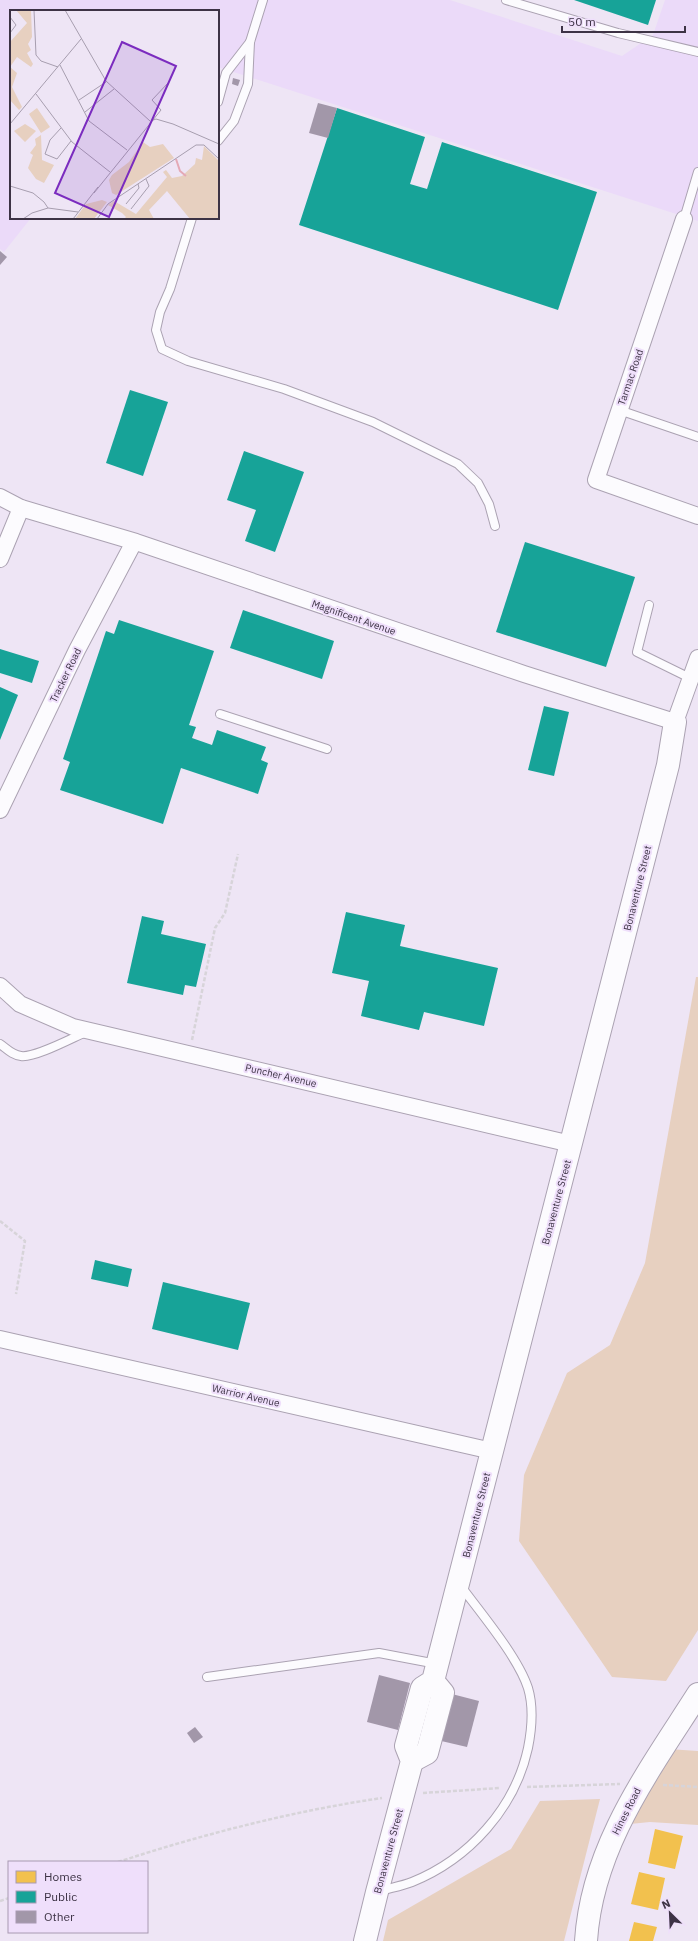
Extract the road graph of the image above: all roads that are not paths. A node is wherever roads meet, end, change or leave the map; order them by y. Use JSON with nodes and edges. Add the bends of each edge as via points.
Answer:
{"nodes":[{"id":1,"x":263,"y":0,"type":"edge"},
{"id":2,"x":506,"y":0,"type":"edge"},
{"id":3,"x":250,"y":42,"type":"junction"},
{"id":4,"x":698,"y":52,"type":"edge"},
{"id":5,"x":219,"y":98,"type":"edge"},
{"id":6,"x":219,"y":140,"type":"edge"},
{"id":7,"x":698,"y":172,"type":"edge"},
{"id":8,"x":192,"y":219,"type":"edge"},
{"id":9,"x":684,"y":219,"type":"joint"},
{"id":10,"x":619,"y":410,"type":"junction"},
{"id":11,"x":698,"y":437,"type":"edge"},
{"id":12,"x":0,"y":497,"type":"edge"},
{"id":13,"x":20,"y":508,"type":"junction"},
{"id":14,"x":698,"y":516,"type":"edge"},
{"id":15,"x":495,"y":526,"type":"dead end"},
{"id":16,"x":134,"y":542,"type":"junction"},
{"id":17,"x":0,"y":559,"type":"edge"},
{"id":18,"x":649,"y":605,"type":"dead end"},
{"id":19,"x":698,"y":658,"type":"edge"},
{"id":20,"x":690,"y":678,"type":"junction"},
{"id":21,"x":698,"y":693,"type":"edge"},
{"id":22,"x":220,"y":714,"type":"dead end"},
{"id":23,"x":675,"y":722,"type":"junction"},
{"id":24,"x":327,"y":749,"type":"dead end"},
{"id":25,"x":0,"y":810,"type":"edge"},
{"id":26,"x":0,"y":986,"type":"edge"},
{"id":27,"x":89,"y":1031,"type":"junction"},
{"id":28,"x":0,"y":1044,"type":"edge"},
{"id":29,"x":572,"y":1144,"type":"junction"},
{"id":30,"x":0,"y":1339,"type":"edge"},
{"id":31,"x":492,"y":1451,"type":"junction"},
{"id":32,"x":459,"y":1582,"type":"junction"},
{"id":33,"x":435,"y":1672,"type":"junction"},
{"id":34,"x":207,"y":1677,"type":"dead end"},
{"id":35,"x":698,"y":1694,"type":"edge"},
{"id":36,"x":377,"y":1892,"type":"junction"},
{"id":37,"x":366,"y":1941,"type":"edge"},
{"id":38,"x":586,"y":1941,"type":"edge"}],
"edges":[{"from":1,"to":3,"type":"lane"},
{"from":2,"to":4,"type":"lane","via":[[618,33]]},
{"from":3,"to":5,"type":"lane","via":[[226,73]]},
{"from":3,"to":6,"type":"lane","via":[[248,84],[234,120]]},
{"from":7,"to":9,"type":"lane","name":"Tarmac Road"},
{"from":8,"to":15,"type":"lane","via":[[170,289],[160,312],[156,330],[162,349],[188,361],[284,389],[373,422],[458,464],[478,483],[489,504]]},
{"from":9,"to":10,"type":"street","name":"Tarmac Road"},
{"from":10,"to":11,"type":"lane"},
{"from":10,"to":14,"type":"street","name":"Tarmac Road","via":[[596,480]]},
{"from":12,"to":13,"type":"street","name":"Magnificent Avenue"},
{"from":13,"to":16,"type":"street","name":"Magnificent Avenue"},
{"from":13,"to":17,"type":"street"},
{"from":16,"to":23,"type":"street","name":"Magnificent Avenue","via":[[524,674]]},
{"from":16,"to":25,"type":"street","name":"Tracker Road","via":[[77,650]]},
{"from":18,"to":20,"type":"lane","via":[[638,652]]},
{"from":19,"to":20,"type":"street"},
{"from":20,"to":23,"type":"street"},
{"from":21,"to":23,"type":"street"},
{"from":22,"to":24,"type":"lane"},
{"from":23,"to":29,"type":"street","name":"Bonaventure Street","via":[[668,765]]},
{"from":26,"to":27,"type":"street","name":"Puncher Avenue","via":[[20,1004],[73,1027]]},
{"from":27,"to":28,"type":"lane","via":[[23,1057],[13,1054]]},
{"from":27,"to":29,"type":"street","name":"Puncher Avenue"},
{"from":29,"to":31,"type":"street","name":"Bonaventure Street"},
{"from":30,"to":31,"type":"street","name":"Warrior Avenue"},
{"from":31,"to":32,"type":"street","name":"Bonaventure Street"},
{"from":32,"to":33,"type":"street","name":"Bonaventure Street"},
{"from":32,"to":36,"type":"lane","via":[[514,1660],[528,1688],[532,1727],[525,1759],[514,1788],[499,1813],[463,1852],[412,1882]]},
{"from":33,"to":34,"type":"lane","via":[[379,1653]]},
{"from":33,"to":36,"type":"street","name":"Bonaventure Street","via":[[422,1688],[406,1746],[412,1761]]},
{"from":35,"to":38,"type":"street","name":"Hines Road","via":[[640,1784],[616,1829],[599,1873],[590,1906]]},
{"from":36,"to":37,"type":"street","name":"Bonaventure Street"}]}
